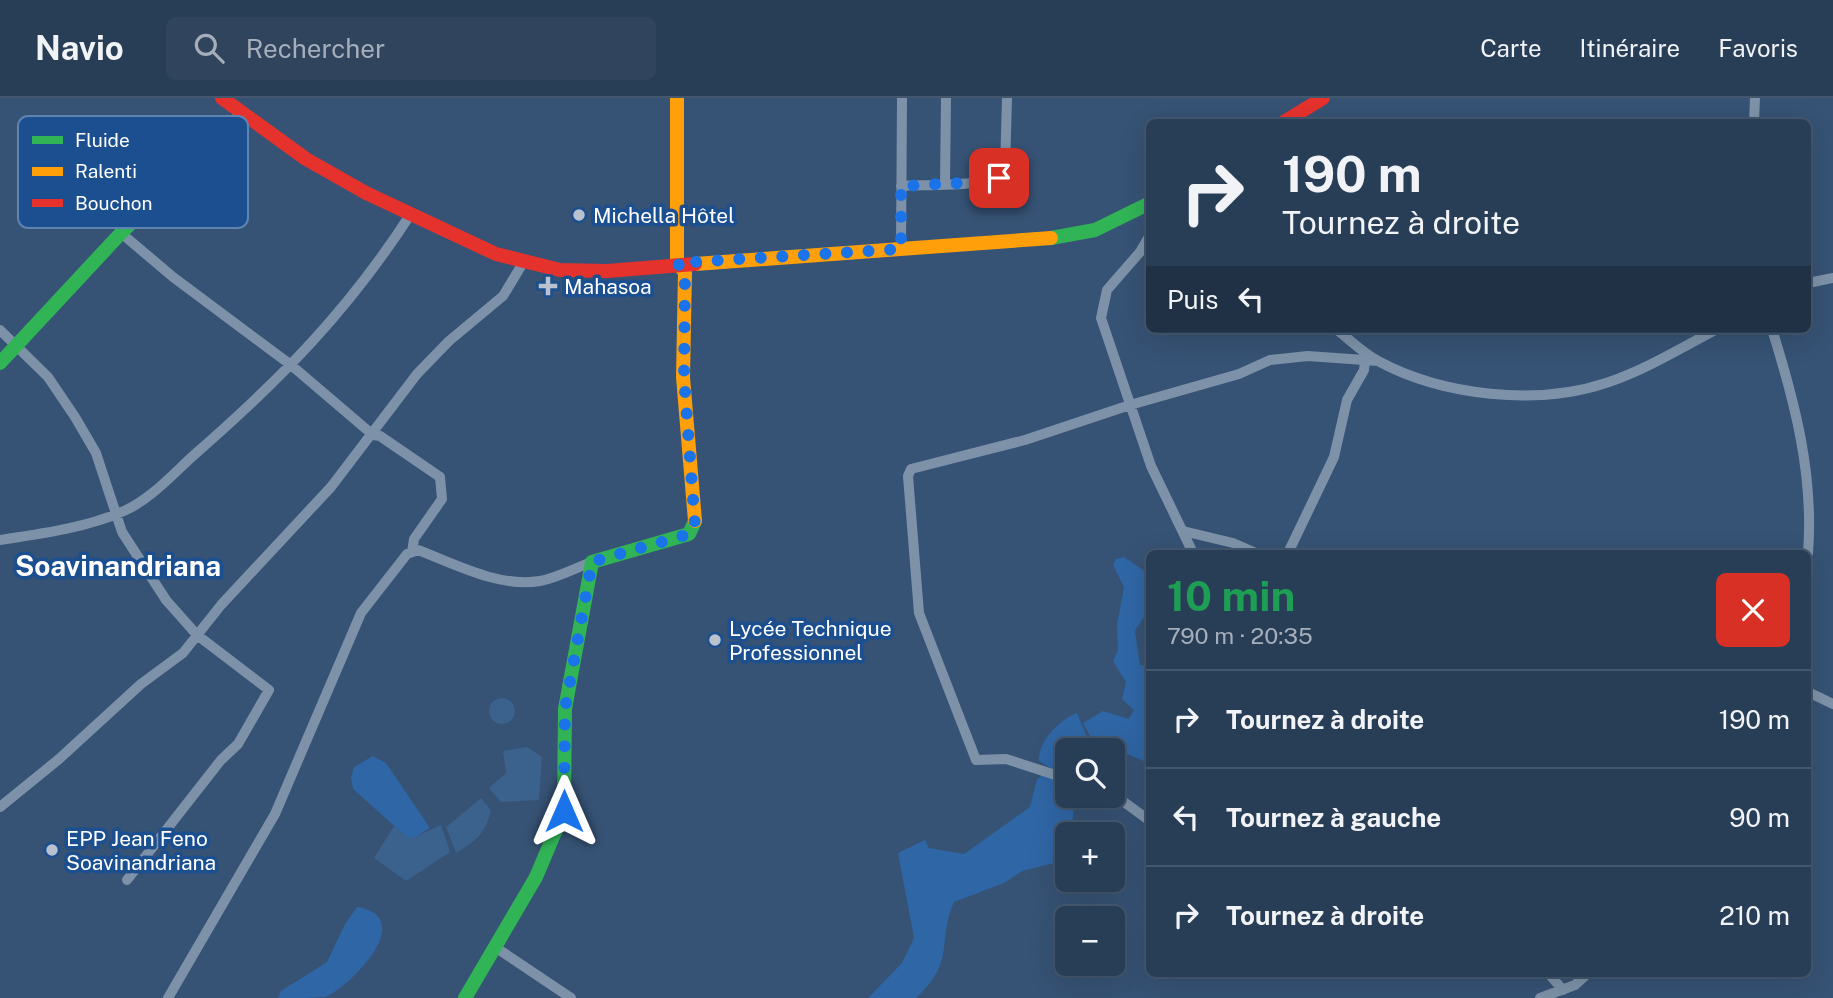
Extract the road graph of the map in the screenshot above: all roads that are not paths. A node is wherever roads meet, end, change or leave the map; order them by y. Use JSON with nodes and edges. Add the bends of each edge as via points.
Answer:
{"nodes":[{"id":1,"x":222,"y":98,"type":"edge"},
{"id":2,"x":677,"y":98,"type":"edge"},
{"id":3,"x":902,"y":98,"type":"edge"},
{"id":4,"x":946,"y":98,"type":"edge"},
{"id":5,"x":1007,"y":98,"type":"edge"},
{"id":6,"x":1324,"y":98,"type":"edge"},
{"id":7,"x":1755,"y":98,"type":"edge"},
{"id":8,"x":243,"y":114,"type":"joint"},
{"id":9,"x":246,"y":116,"type":"edge"},
{"id":10,"x":248,"y":118,"type":"edge"},
{"id":11,"x":1289,"y":119,"type":"edge"},
{"id":12,"x":1754,"y":119,"type":"edge"},
{"id":13,"x":945,"y":183,"type":"junction"},
{"id":14,"x":901,"y":186,"type":"junction"},
{"id":15,"x":1146,"y":205,"type":"edge"},
{"id":16,"x":410,"y":215,"type":"junction"},
{"id":17,"x":126,"y":228,"type":"edge"},
{"id":18,"x":121,"y":233,"type":"junction"},
{"id":19,"x":1146,"y":241,"type":"edge"},
{"id":20,"x":901,"y":249,"type":"junction"},
{"id":21,"x":523,"y":262,"type":"junction"},
{"id":22,"x":677,"y":263,"type":"junction"},
{"id":23,"x":1833,"y":278,"type":"edge"},
{"id":24,"x":1811,"y":282,"type":"edge"},
{"id":25,"x":0,"y":330,"type":"edge"},
{"id":26,"x":1341,"y":333,"type":"edge"},
{"id":27,"x":1709,"y":333,"type":"edge"},
{"id":28,"x":1773,"y":333,"type":"edge"},
{"id":29,"x":17,"y":344,"type":"junction"},
{"id":30,"x":1365,"y":361,"type":"junction"},
{"id":31,"x":1378,"y":361,"type":"junction"},
{"id":32,"x":0,"y":363,"type":"edge"},
{"id":33,"x":291,"y":365,"type":"junction"},
{"id":34,"x":1130,"y":405,"type":"junction"},
{"id":35,"x":373,"y":435,"type":"junction"},
{"id":36,"x":118,"y":513,"type":"junction"},
{"id":37,"x":1183,"y":531,"type":"junction"},
{"id":38,"x":0,"y":540,"type":"edge"},
{"id":39,"x":1192,"y":550,"type":"edge"},
{"id":40,"x":1249,"y":550,"type":"edge"},
{"id":41,"x":1289,"y":550,"type":"edge"},
{"id":42,"x":1808,"y":550,"type":"edge"},
{"id":43,"x":412,"y":552,"type":"junction"},
{"id":44,"x":592,"y":562,"type":"junction"},
{"id":45,"x":198,"y":635,"type":"junction"},
{"id":46,"x":1811,"y":693,"type":"edge"},
{"id":47,"x":1833,"y":704,"type":"edge"},
{"id":48,"x":1055,"y":775,"type":"edge"},
{"id":49,"x":1125,"y":803,"type":"edge"},
{"id":50,"x":0,"y":807,"type":"edge"},
{"id":51,"x":1146,"y":818,"type":"edge"},
{"id":52,"x":127,"y":880,"type":"dead end"},
{"id":53,"x":495,"y":947,"type":"junction"},
{"id":54,"x":1552,"y":977,"type":"edge"},
{"id":55,"x":1584,"y":977,"type":"edge"},
{"id":56,"x":1563,"y":989,"type":"junction"},
{"id":57,"x":168,"y":998,"type":"edge"},
{"id":58,"x":465,"y":998,"type":"edge"},
{"id":59,"x":571,"y":998,"type":"edge"},
{"id":60,"x":1540,"y":998,"type":"edge"}],
"edges":[{"from":1,"to":8,"type":"street"},
{"from":2,"to":22,"type":"street"},
{"from":3,"to":14,"type":"street"},
{"from":4,"to":13,"type":"street"},
{"from":5,"to":13,"type":"street","via":[[1005,170],[999,178],[984,182]]},
{"from":6,"to":11,"type":"street"},
{"from":7,"to":12,"type":"street"},
{"from":8,"to":9,"type":"street"},
{"from":10,"to":16,"type":"street","via":[[306,159]]},
{"from":13,"to":14,"type":"street"},
{"from":14,"to":20,"type":"street"},
{"from":15,"to":20,"type":"street","via":[[1095,230],[1063,237]]},
{"from":16,"to":21,"type":"street"},
{"from":16,"to":33,"type":"street","via":[[378,264]]},
{"from":17,"to":18,"type":"street"},
{"from":18,"to":29,"type":"street"},
{"from":18,"to":33,"type":"street"},
{"from":19,"to":34,"type":"street","via":[[1107,290],[1101,318]]},
{"from":20,"to":22,"type":"street"},
{"from":21,"to":22,"type":"street","via":[[580,271]]},
{"from":21,"to":35,"type":"street","via":[[503,296],[417,373]]},
{"from":22,"to":44,"type":"street","via":[[685,272],[684,377],[695,526],[689,534]]},
{"from":23,"to":24,"type":"street"},
{"from":25,"to":29,"type":"street"},
{"from":26,"to":31,"type":"street"},
{"from":27,"to":31,"type":"street","via":[[1606,383],[1561,393],[1487,394],[1449,387]]},
{"from":28,"to":42,"type":"street","via":[[1800,430],[1811,511]]},
{"from":29,"to":32,"type":"street"},
{"from":29,"to":36,"type":"street","via":[[48,377],[75,417],[96,453]]},
{"from":30,"to":31,"type":"street"},
{"from":30,"to":34,"type":"street","via":[[1308,356],[1270,360],[1239,374]]},
{"from":30,"to":41,"type":"street","via":[[1347,400],[1334,457]]},
{"from":33,"to":35,"type":"street"},
{"from":33,"to":36,"type":"street","via":[[267,392],[143,500]]},
{"from":34,"to":37,"type":"street","via":[[1151,466]]},
{"from":34,"to":48,"type":"street","via":[[1025,440],[911,470],[908,476],[919,613],[976,760],[1006,759]]},
{"from":35,"to":43,"type":"street","via":[[440,477],[442,499],[414,539]]},
{"from":35,"to":45,"type":"street"},
{"from":36,"to":38,"type":"street","via":[[47,533]]},
{"from":36,"to":45,"type":"street","via":[[122,532],[143,568]]},
{"from":37,"to":39,"type":"street"},
{"from":37,"to":40,"type":"street"},
{"from":43,"to":44,"type":"street","via":[[418,550],[499,579],[523,581],[541,581]]},
{"from":43,"to":57,"type":"street","via":[[361,613],[275,814]]},
{"from":44,"to":53,"type":"street","via":[[565,709],[564,811],[536,877]]},
{"from":45,"to":50,"type":"street","via":[[173,663],[141,684]]},
{"from":45,"to":52,"type":"street","via":[[269,690],[238,744]]},
{"from":46,"to":47,"type":"street"},
{"from":49,"to":51,"type":"street"},
{"from":53,"to":58,"type":"street"},
{"from":53,"to":59,"type":"street"},
{"from":54,"to":56,"type":"street"},
{"from":55,"to":56,"type":"street"},
{"from":56,"to":60,"type":"street"}]}
